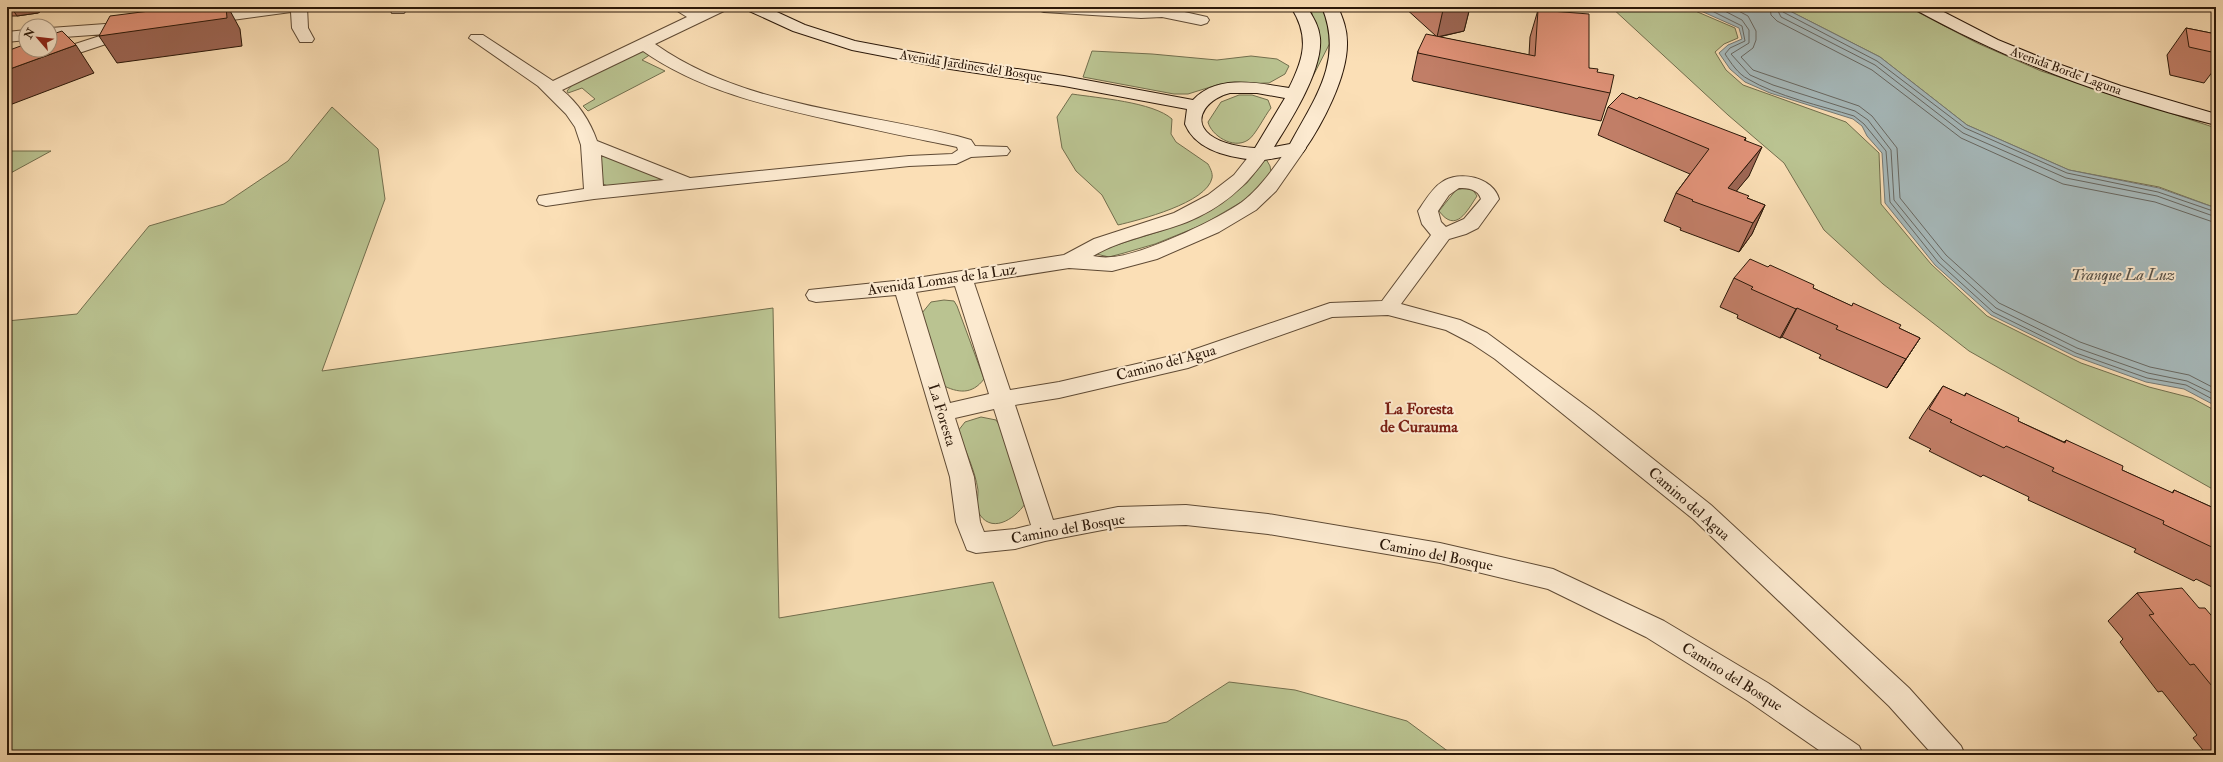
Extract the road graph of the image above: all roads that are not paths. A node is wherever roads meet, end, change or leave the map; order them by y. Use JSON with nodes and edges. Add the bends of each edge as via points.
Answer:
{"nodes":[{"id":1,"x":291,"y":7,"type":"edge"},
{"id":2,"x":299,"y":7,"type":"edge"},
{"id":3,"x":679,"y":7,"type":"edge"},
{"id":4,"x":720,"y":7,"type":"edge"},
{"id":5,"x":753,"y":7,"type":"edge"},
{"id":6,"x":1044,"y":7,"type":"edge"},
{"id":7,"x":1299,"y":7,"type":"edge"},
{"id":8,"x":1330,"y":7,"type":"edge"},
{"id":9,"x":1922,"y":7,"type":"edge"},
{"id":10,"x":1162,"y":9,"type":"edge"},
{"id":11,"x":215,"y":12,"type":"edge"},
{"id":12,"x":699,"y":18,"type":"junction"},
{"id":13,"x":191,"y":20,"type":"edge"},
{"id":14,"x":1201,"y":20,"type":"dead end"},
{"id":15,"x":58,"y":32,"type":"edge"},
{"id":16,"x":18,"y":36,"type":"edge"},
{"id":17,"x":7,"y":37,"type":"edge"},
{"id":18,"x":477,"y":38,"type":"dead end"},
{"id":19,"x":306,"y":39,"type":"dead end"},
{"id":20,"x":644,"y":44,"type":"junction"},
{"id":21,"x":58,"y":55,"type":"edge"},
{"id":22,"x":49,"y":58,"type":"edge"},
{"id":23,"x":7,"y":72,"type":"edge"},
{"id":24,"x":552,"y":88,"type":"junction"},
{"id":25,"x":1294,"y":94,"type":"junction"},
{"id":26,"x":1196,"y":106,"type":"junction"},
{"id":27,"x":2216,"y":120,"type":"edge"},
{"id":28,"x":923,"y":135,"type":"junction"},
{"id":29,"x":590,"y":144,"type":"junction"},
{"id":30,"x":1297,"y":148,"type":"junction"},
{"id":31,"x":1001,"y":151,"type":"dead end"},
{"id":32,"x":967,"y":152,"type":"junction"},
{"id":33,"x":1259,"y":154,"type":"junction"},
{"id":34,"x":909,"y":160,"type":"junction"},
{"id":35,"x":692,"y":185,"type":"junction"},
{"id":36,"x":594,"y":193,"type":"junction"},
{"id":37,"x":546,"y":200,"type":"dead end"},
{"id":38,"x":1442,"y":234,"type":"dead end"},
{"id":39,"x":1069,"y":261,"type":"junction"},
{"id":40,"x":963,"y":279,"type":"junction"},
{"id":41,"x":904,"y":287,"type":"junction"},
{"id":42,"x":816,"y":295,"type":"dead end"},
{"id":43,"x":1388,"y":308,"type":"junction"},
{"id":44,"x":1002,"y":399,"type":"junction"},
{"id":45,"x":941,"y":414,"type":"junction"},
{"id":46,"x":1045,"y":531,"type":"junction"},
{"id":47,"x":976,"y":543,"type":"joint"},
{"id":48,"x":1850,"y":755,"type":"edge"},
{"id":49,"x":1951,"y":755,"type":"edge"}],
"edges":[{"from":1,"to":11,"type":"street"},
{"from":2,"to":19,"type":"street","via":[[300,28]]},
{"from":3,"to":12,"type":"street"},
{"from":4,"to":12,"type":"street"},
{"from":5,"to":26,"type":"street","name":"Avenida Jardines del Bosque","via":[[798,28],[852,45]]},
{"from":6,"to":10,"type":"street","via":[[1141,13]]},
{"from":7,"to":25,"type":"street","name":"Avenida Lomas de la Luz","via":[[1308,22],[1312,42],[1308,63]]},
{"from":8,"to":30,"type":"street","name":"Avenida Lomas de la Luz","via":[[1336,17],[1340,34],[1340,51],[1323,99]]},
{"from":9,"to":27,"type":"street","name":"Avenida Borde Laguna","via":[[2018,55]]},
{"from":10,"to":14,"type":"street"},
{"from":11,"to":13,"type":"street"},
{"from":12,"to":20,"type":"street"},
{"from":15,"to":21,"type":"street","via":[[148,25]]},
{"from":16,"to":17,"type":"street"},
{"from":18,"to":24,"type":"street"},
{"from":20,"to":24,"type":"street"},
{"from":20,"to":28,"type":"street","via":[[660,57],[710,81],[775,102]]},
{"from":22,"to":23,"type":"street"},
{"from":24,"to":29,"type":"street","via":[[576,114]]},
{"from":25,"to":26,"type":"street","via":[[1265,89],[1234,88],[1205,97]]},
{"from":25,"to":33,"type":"street","name":"Avenida Lomas de la Luz","via":[[1271,138]]},
{"from":26,"to":33,"type":"street","via":[[1192,118],[1195,128],[1204,138],[1218,146]]},
{"from":28,"to":32,"type":"street","via":[[965,144]]},
{"from":28,"to":34,"type":"street","via":[[930,144],[924,154]]},
{"from":29,"to":35,"type":"street"},
{"from":29,"to":36,"type":"street"},
{"from":30,"to":33,"type":"street"},
{"from":30,"to":39,"type":"street","name":"Avenida Lomas de la Luz","via":[[1269,187],[1249,206],[1212,228],[1150,254],[1112,264]]},
{"from":31,"to":32,"type":"street"},
{"from":32,"to":34,"type":"street","via":[[956,158]]},
{"from":33,"to":39,"type":"street","name":"Avenida Lomas de la Luz","via":[[1241,179],[1215,199],[1181,217],[1101,243]]},
{"from":34,"to":35,"type":"street"},
{"from":35,"to":36,"type":"street"},
{"from":36,"to":37,"type":"street"},
{"from":38,"to":43,"type":"street"},
{"from":39,"to":40,"type":"street","name":"Avenida Lomas de la Luz"},
{"from":40,"to":41,"type":"street","name":"Avenida Lomas de la Luz"},
{"from":40,"to":44,"type":"street"},
{"from":41,"to":42,"type":"street","name":"Avenida Lomas de la Luz"},
{"from":41,"to":45,"type":"street","name":"La Foresta"},
{"from":43,"to":44,"type":"street","name":"Camino del Agua","via":[[1330,310],[1188,360],[1059,390]]},
{"from":43,"to":49,"type":"street","name":"Camino del Agua","via":[[1453,325],[1479,338],[1586,418],[1702,512],[1899,697]]},
{"from":44,"to":45,"type":"street","name":"Camino del Agua"},
{"from":44,"to":46,"type":"street"},
{"from":45,"to":47,"type":"street","name":"La Foresta","via":[[962,478],[968,522]]},
{"from":46,"to":47,"type":"street","name":"Camino del Bosque","via":[[1015,540]]},
{"from":46,"to":48,"type":"street","name":"Camino del Bosque","via":[[1118,517],[1186,515],[1268,524],[1440,553],[1552,580],[1655,629],[1758,692]]}]}
